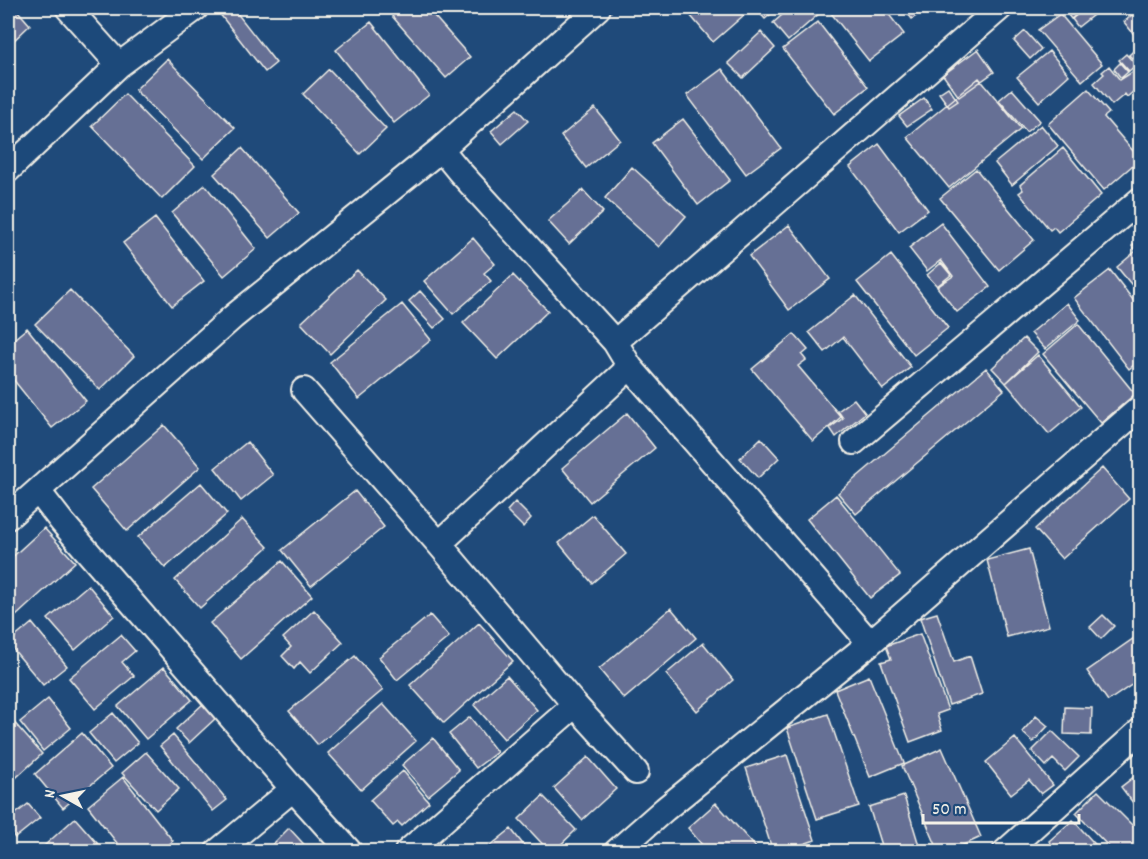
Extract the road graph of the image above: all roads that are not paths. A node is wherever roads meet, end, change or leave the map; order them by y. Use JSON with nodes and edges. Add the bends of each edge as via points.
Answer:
{"nodes":[{"id":1,"x":68,"y":8,"type":"edge"},
{"id":2,"x":196,"y":8,"type":"edge"},
{"id":3,"x":598,"y":8,"type":"edge"},
{"id":4,"x":1000,"y":8,"type":"edge"},
{"id":5,"x":118,"y":65,"type":"junction"},
{"id":6,"x":441,"y":149,"type":"junction"},
{"id":7,"x":8,"y":170,"type":"edge"},
{"id":8,"x":1140,"y":200,"type":"edge"},
{"id":9,"x":615,"y":342,"type":"junction"},
{"id":10,"x":630,"y":367,"type":"junction"},
{"id":11,"x":304,"y":390,"type":"dead end"},
{"id":12,"x":1138,"y":418,"type":"edge"},
{"id":13,"x":854,"y":442,"type":"dead end"},
{"id":14,"x":38,"y":491,"type":"junction"},
{"id":15,"x":8,"y":517,"type":"edge"},
{"id":16,"x":439,"y":544,"type":"junction"},
{"id":17,"x":870,"y":643,"type":"junction"},
{"id":18,"x":575,"y":705,"type":"junction"},
{"id":19,"x":1140,"y":731,"type":"edge"},
{"id":20,"x":636,"y":772,"type":"dead end"},
{"id":21,"x":293,"y":789,"type":"junction"},
{"id":22,"x":217,"y":852,"type":"edge"},
{"id":23,"x":350,"y":852,"type":"edge"},
{"id":24,"x":407,"y":852,"type":"edge"},
{"id":25,"x":616,"y":852,"type":"edge"},
{"id":26,"x":1005,"y":852,"type":"edge"}],
"edges":[{"from":1,"to":5,"type":"street"},
{"from":2,"to":5,"type":"street"},
{"from":3,"to":6,"type":"street"},
{"from":4,"to":9,"type":"street"},
{"from":5,"to":7,"type":"street"},
{"from":6,"to":9,"type":"street"},
{"from":6,"to":14,"type":"street","via":[[233,317]]},
{"from":8,"to":13,"type":"street"},
{"from":9,"to":10,"type":"street"},
{"from":10,"to":16,"type":"street"},
{"from":10,"to":17,"type":"street"},
{"from":11,"to":16,"type":"street"},
{"from":12,"to":17,"type":"street"},
{"from":14,"to":15,"type":"street"},
{"from":14,"to":21,"type":"street"},
{"from":16,"to":18,"type":"street"},
{"from":17,"to":25,"type":"street"},
{"from":18,"to":20,"type":"street"},
{"from":18,"to":24,"type":"street"},
{"from":19,"to":26,"type":"street"},
{"from":21,"to":22,"type":"street"},
{"from":21,"to":23,"type":"street"}]}
